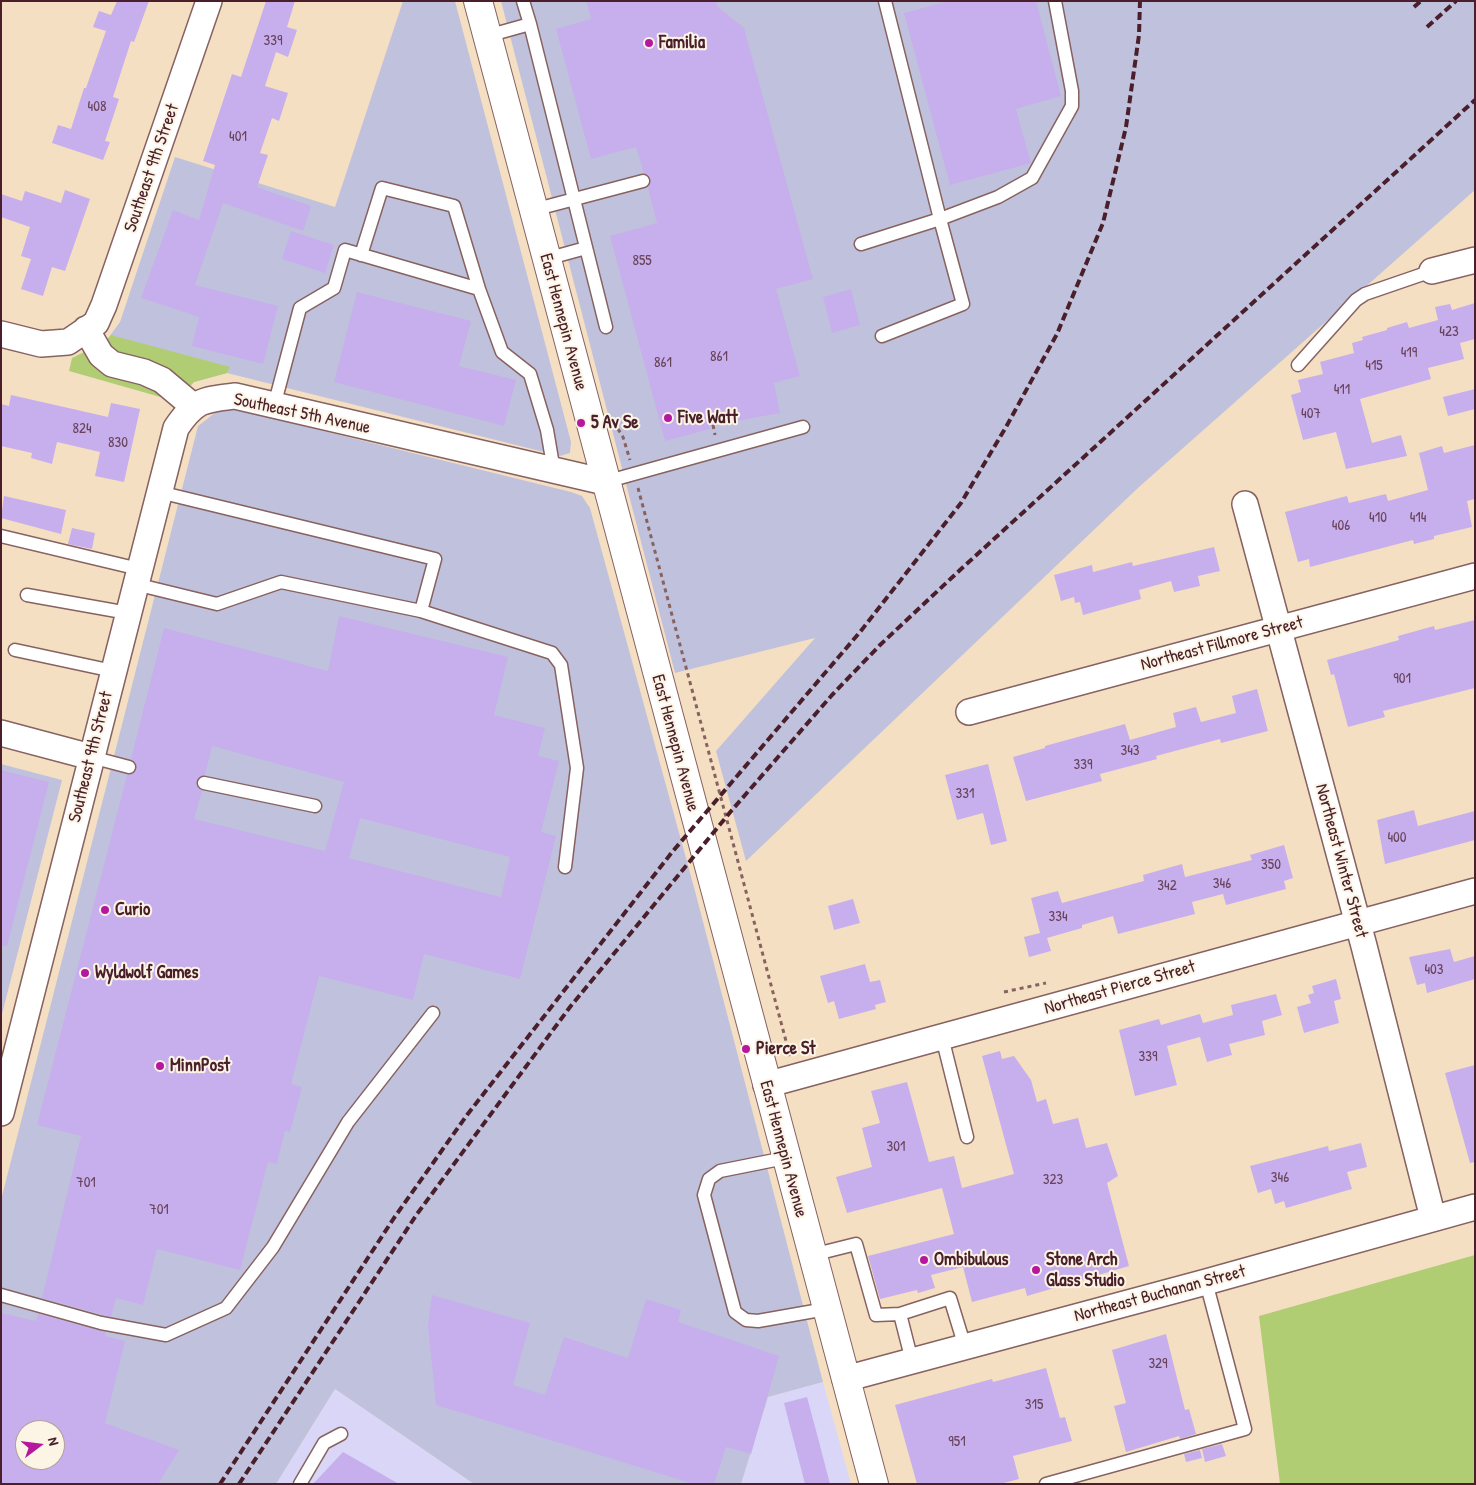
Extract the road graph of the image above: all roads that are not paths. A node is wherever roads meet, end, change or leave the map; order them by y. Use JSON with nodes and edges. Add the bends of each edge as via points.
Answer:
{"nodes":[{"id":1,"x":209,"y":1,"type":"edge"},
{"id":2,"x":478,"y":1,"type":"edge"},
{"id":3,"x":523,"y":1,"type":"edge"},
{"id":4,"x":885,"y":1,"type":"edge"},
{"id":5,"x":1055,"y":1,"type":"edge"},
{"id":6,"x":530,"y":24,"type":"junction"},
{"id":7,"x":486,"y":36,"type":"junction"},
{"id":8,"x":642,"y":181,"type":"dead end"},
{"id":9,"x":574,"y":200,"type":"junction"},
{"id":10,"x":533,"y":210,"type":"junction"},
{"id":11,"x":940,"y":219,"type":"junction"},
{"id":12,"x":861,"y":244,"type":"dead end"},
{"id":13,"x":586,"y":248,"type":"junction"},
{"id":14,"x":361,"y":255,"type":"junction"},
{"id":15,"x":546,"y":259,"type":"junction"},
{"id":16,"x":1475,"y":260,"type":"edge"},
{"id":17,"x":1432,"y":271,"type":"joint"},
{"id":18,"x":479,"y":289,"type":"junction"},
{"id":19,"x":606,"y":327,"type":"dead end"},
{"id":20,"x":86,"y":329,"type":"junction"},
{"id":21,"x":1,"y":334,"type":"edge"},
{"id":22,"x":882,"y":336,"type":"dead end"},
{"id":23,"x":1298,"y":365,"type":"dead end"},
{"id":24,"x":193,"y":406,"type":"junction"},
{"id":25,"x":274,"y":406,"type":"junction"},
{"id":26,"x":803,"y":427,"type":"dead end"},
{"id":27,"x":554,"y":471,"type":"junction"},
{"id":28,"x":605,"y":482,"type":"junction"},
{"id":29,"x":159,"y":492,"type":"junction"},
{"id":30,"x":1245,"y":504,"type":"dead end"},
{"id":31,"x":1,"y":536,"type":"edge"},
{"id":32,"x":137,"y":576,"type":"junction"},
{"id":33,"x":1475,"y":576,"type":"edge"},
{"id":34,"x":27,"y":595,"type":"dead end"},
{"id":35,"x":420,"y":611,"type":"junction"},
{"id":36,"x":128,"y":613,"type":"junction"},
{"id":37,"x":1278,"y":630,"type":"junction"},
{"id":38,"x":15,"y":650,"type":"dead end"},
{"id":39,"x":113,"y":671,"type":"junction"},
{"id":40,"x":969,"y":712,"type":"dead end"},
{"id":41,"x":1,"y":734,"type":"edge"},
{"id":42,"x":91,"y":757,"type":"junction"},
{"id":43,"x":129,"y":766,"type":"dead end"},
{"id":44,"x":204,"y":783,"type":"dead end"},
{"id":45,"x":314,"y":806,"type":"dead end"},
{"id":46,"x":565,"y":866,"type":"dead end"},
{"id":47,"x":1475,"y":891,"type":"edge"},
{"id":48,"x":1357,"y":922,"type":"junction"},
{"id":49,"x":433,"y":1013,"type":"dead end"},
{"id":50,"x":942,"y":1037,"type":"junction"},
{"id":51,"x":766,"y":1085,"type":"junction"},
{"id":52,"x":1,"y":1113,"type":"edge"},
{"id":53,"x":967,"y":1137,"type":"dead end"},
{"id":54,"x":785,"y":1158,"type":"junction"},
{"id":55,"x":1475,"y":1207,"type":"edge"},
{"id":56,"x":1433,"y":1218,"type":"junction"},
{"id":57,"x":812,"y":1255,"type":"junction"},
{"id":58,"x":1206,"y":1282,"type":"junction"},
{"id":59,"x":1,"y":1295,"type":"edge"},
{"id":60,"x":826,"y":1309,"type":"junction"},
{"id":61,"x":900,"y":1314,"type":"junction"},
{"id":62,"x":965,"y":1347,"type":"junction"},
{"id":63,"x":912,"y":1361,"type":"junction"},
{"id":64,"x":845,"y":1379,"type":"junction"},
{"id":65,"x":341,"y":1434,"type":"dead end"},
{"id":66,"x":300,"y":1484,"type":"edge"},
{"id":67,"x":874,"y":1484,"type":"edge"},
{"id":68,"x":1046,"y":1484,"type":"edge"}],
"edges":[{"from":1,"to":20,"type":"street","name":"Southeast 9th Street","via":[[104,305],[96,323]]},
{"from":2,"to":7,"type":"main road","name":"East Hennepin Avenue"},
{"from":3,"to":6,"type":"lane"},
{"from":4,"to":11,"type":"lane"},
{"from":5,"to":11,"type":"lane","via":[[1072,106],[1032,178],[998,197]]},
{"from":6,"to":7,"type":"lane"},
{"from":6,"to":9,"type":"lane"},
{"from":7,"to":10,"type":"main road","name":"East Hennepin Avenue"},
{"from":8,"to":9,"type":"lane"},
{"from":9,"to":10,"type":"lane"},
{"from":9,"to":13,"type":"lane"},
{"from":10,"to":15,"type":"main road","name":"East Hennepin Avenue"},
{"from":11,"to":12,"type":"lane"},
{"from":11,"to":22,"type":"lane","via":[[962,304]]},
{"from":13,"to":15,"type":"lane"},
{"from":13,"to":19,"type":"lane"},
{"from":14,"to":18,"type":"lane"},
{"from":14,"to":18,"type":"lane","via":[[382,188],[454,206]]},
{"from":14,"to":25,"type":"lane","via":[[345,250],[334,288],[300,308]]},
{"from":15,"to":28,"type":"main road","name":"East Hennepin Avenue"},
{"from":16,"to":17,"type":"street"},
{"from":17,"to":23,"type":"lane","via":[[1356,300]]},
{"from":18,"to":27,"type":"lane","via":[[502,352],[530,374],[547,430]]},
{"from":20,"to":21,"type":"street","via":[[68,342],[41,344]]},
{"from":20,"to":24,"type":"street","via":[[101,355],[112,364],[162,380]]},
{"from":24,"to":25,"type":"street","name":"Southeast 5th Avenue","via":[[208,399],[235,396]]},
{"from":24,"to":29,"type":"street","name":"Southeast 9th Street","via":[[176,428]]},
{"from":25,"to":27,"type":"street","name":"Southeast 5th Avenue"},
{"from":26,"to":28,"type":"lane"},
{"from":27,"to":28,"type":"street","name":"Southeast 5th Avenue"},
{"from":28,"to":51,"type":"main road","name":"East Hennepin Avenue"},
{"from":29,"to":32,"type":"street","name":"Southeast 9th Street"},
{"from":29,"to":35,"type":"lane","via":[[436,559]]},
{"from":30,"to":37,"type":"street","name":"Northeast Winter Street"},
{"from":31,"to":32,"type":"lane"},
{"from":32,"to":35,"type":"lane","via":[[218,604],[281,582]]},
{"from":32,"to":36,"type":"street","name":"Southeast 9th Street"},
{"from":33,"to":37,"type":"street","name":"Northeast Fillmore Street"},
{"from":34,"to":36,"type":"lane"},
{"from":35,"to":46,"type":"lane","via":[[552,653],[561,665],[577,768]]},
{"from":36,"to":39,"type":"street","name":"Southeast 9th Street"},
{"from":37,"to":40,"type":"street","name":"Northeast Fillmore Street"},
{"from":37,"to":48,"type":"street","name":"Northeast Winter Street"},
{"from":38,"to":39,"type":"lane"},
{"from":39,"to":42,"type":"street","name":"Southeast 9th Street"},
{"from":41,"to":42,"type":"street"},
{"from":42,"to":43,"type":"lane"},
{"from":42,"to":52,"type":"street","name":"Southeast 9th Street"},
{"from":44,"to":45,"type":"lane"},
{"from":47,"to":48,"type":"street","name":"Northeast Pierce Street"},
{"from":48,"to":50,"type":"street","name":"Northeast Pierce Street"},
{"from":48,"to":56,"type":"street","name":"Northeast Winter Street"},
{"from":49,"to":59,"type":"lane","via":[[348,1122],[273,1246],[226,1308],[166,1335],[101,1323]]},
{"from":50,"to":51,"type":"street","name":"Northeast Pierce Street"},
{"from":50,"to":53,"type":"lane"},
{"from":51,"to":54,"type":"main road","name":"East Hennepin Avenue"},
{"from":54,"to":57,"type":"main road","name":"East Hennepin Avenue"},
{"from":54,"to":60,"type":"lane","via":[[720,1171],[709,1179],[704,1195],[735,1312],[746,1320],[758,1321]]},
{"from":55,"to":56,"type":"street","name":"Northeast Buchanan Street"},
{"from":56,"to":58,"type":"street","name":"Northeast Buchanan Street"},
{"from":57,"to":60,"type":"main road","name":"East Hennepin Avenue"},
{"from":57,"to":61,"type":"lane","via":[[856,1244],[876,1315]]},
{"from":58,"to":62,"type":"street","name":"Northeast Buchanan Street"},
{"from":58,"to":68,"type":"lane","via":[[1245,1429]]},
{"from":60,"to":64,"type":"main road","name":"East Hennepin Avenue"},
{"from":61,"to":62,"type":"lane","via":[[950,1298]]},
{"from":61,"to":63,"type":"lane"},
{"from":62,"to":63,"type":"street","name":"Northeast Buchanan Street"},
{"from":63,"to":64,"type":"street","name":"Northeast Buchanan Street"},
{"from":64,"to":67,"type":"main road","name":"East Hennepin Avenue"},
{"from":65,"to":66,"type":"lane","via":[[324,1443]]}]}
